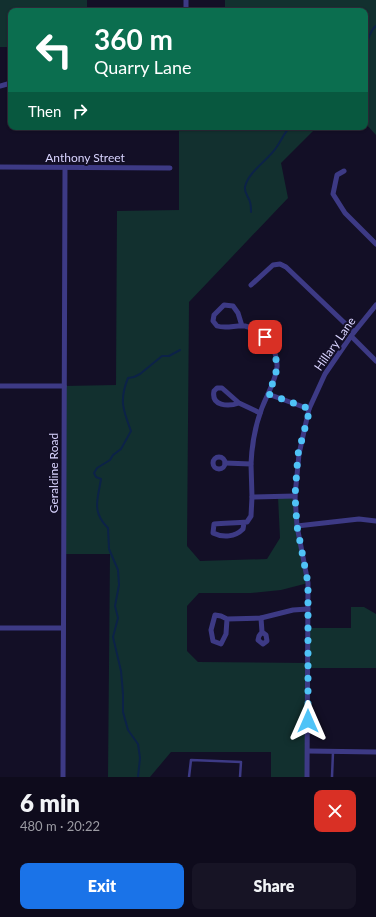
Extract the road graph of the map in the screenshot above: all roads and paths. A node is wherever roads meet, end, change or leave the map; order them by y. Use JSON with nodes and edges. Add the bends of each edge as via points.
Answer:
{"nodes":[{"id":1,"x":0,"y":167,"type":"edge"},
{"id":2,"x":65,"y":168,"type":"junction"},
{"id":3,"x":170,"y":168,"type":"dead end"},
{"id":4,"x":344,"y":171,"type":"dead end"},
{"id":5,"x":376,"y":244,"type":"edge"},
{"id":6,"x":251,"y":285,"type":"dead end"},
{"id":7,"x":376,"y":305,"type":"edge"},
{"id":8,"x":242,"y":326,"type":"junction"},
{"id":9,"x":353,"y":334,"type":"junction"},
{"id":10,"x":376,"y":361,"type":"edge"},
{"id":11,"x":0,"y":386,"type":"edge"},
{"id":12,"x":64,"y":386,"type":"junction"},
{"id":13,"x":268,"y":394,"type":"junction"},
{"id":14,"x":239,"y":403,"type":"junction"},
{"id":15,"x":310,"y":409,"type":"junction"},
{"id":16,"x":260,"y":412,"type":"junction"},
{"id":17,"x":225,"y":463,"type":"dead end"},
{"id":18,"x":251,"y":464,"type":"junction"},
{"id":19,"x":295,"y":496,"type":"junction"},
{"id":20,"x":252,"y":497,"type":"junction"},
{"id":21,"x":376,"y":521,"type":"edge"},
{"id":22,"x":244,"y":522,"type":"junction"},
{"id":23,"x":297,"y":526,"type":"junction"},
{"id":24,"x":308,"y":609,"type":"junction"},
{"id":25,"x":261,"y":618,"type":"junction"},
{"id":26,"x":226,"y":619,"type":"junction"},
{"id":27,"x":0,"y":628,"type":"edge"},
{"id":28,"x":63,"y":628,"type":"junction"},
{"id":29,"x":262,"y":632,"type":"dead end"},
{"id":30,"x":308,"y":750,"type":"junction"},
{"id":31,"x":333,"y":751,"type":"junction"},
{"id":32,"x":376,"y":752,"type":"edge"},
{"id":33,"x":63,"y":777,"type":"edge"},
{"id":34,"x":189,"y":777,"type":"edge"},
{"id":35,"x":240,"y":777,"type":"edge"},
{"id":36,"x":308,"y":777,"type":"edge"},
{"id":37,"x":332,"y":777,"type":"edge"}],
"edges":[{"from":1,"to":2,"type":"street","name":"Anthony Street"},
{"from":2,"to":3,"type":"street","name":"Anthony Street"},
{"from":2,"to":12,"type":"street","name":"Geraldine Road"},
{"from":4,"to":5,"type":"street","via":[[337,175],[333,194],[345,213]]},
{"from":6,"to":9,"type":"street","via":[[273,265],[280,264]]},
{"from":7,"to":9,"type":"street","name":"Hillary Lane"},
{"from":8,"to":8,"type":"street","via":[[233,306],[224,305],[214,315],[213,321],[217,326]]},
{"from":8,"to":13,"type":"street","via":[[253,329],[265,337],[273,350],[277,366]]},
{"from":9,"to":10,"type":"street"},
{"from":9,"to":15,"type":"street","name":"Hillary Lane","via":[[325,374]]},
{"from":11,"to":12,"type":"street"},
{"from":12,"to":28,"type":"street","name":"Geraldine Road"},
{"from":13,"to":15,"type":"street"},
{"from":13,"to":16,"type":"street"},
{"from":14,"to":14,"type":"street","via":[[222,388],[214,391],[214,400],[220,403]]},
{"from":14,"to":16,"type":"street"},
{"from":15,"to":19,"type":"street","name":"Hillary Lane","via":[[298,454]]},
{"from":16,"to":18,"type":"street","via":[[254,434]]},
{"from":17,"to":18,"type":"street"},
{"from":18,"to":20,"type":"street"},
{"from":19,"to":20,"type":"street"},
{"from":19,"to":23,"type":"street","name":"Hillary Lane"},
{"from":20,"to":22,"type":"street","via":[[251,516]]},
{"from":21,"to":23,"type":"street","via":[[359,519]]},
{"from":22,"to":22,"type":"street","via":[[243,529],[236,534],[213,534],[214,524]]},
{"from":23,"to":24,"type":"street","name":"Hillary Lane","via":[[308,583]]},
{"from":24,"to":25,"type":"street"},
{"from":24,"to":30,"type":"street","name":"Hillary Lane"},
{"from":25,"to":26,"type":"street"},
{"from":25,"to":29,"type":"street"},
{"from":26,"to":26,"type":"street","via":[[215,615],[211,630],[213,641],[221,644],[226,634]]},
{"from":27,"to":28,"type":"street"},
{"from":28,"to":33,"type":"street","name":"Geraldine Road"},
{"from":30,"to":31,"type":"street"},
{"from":30,"to":36,"type":"street","name":"Hillary Lane"},
{"from":31,"to":32,"type":"street"},
{"from":31,"to":37,"type":"lane"},
{"from":34,"to":35,"type":"lane","via":[[191,760],[241,762]]}]}
